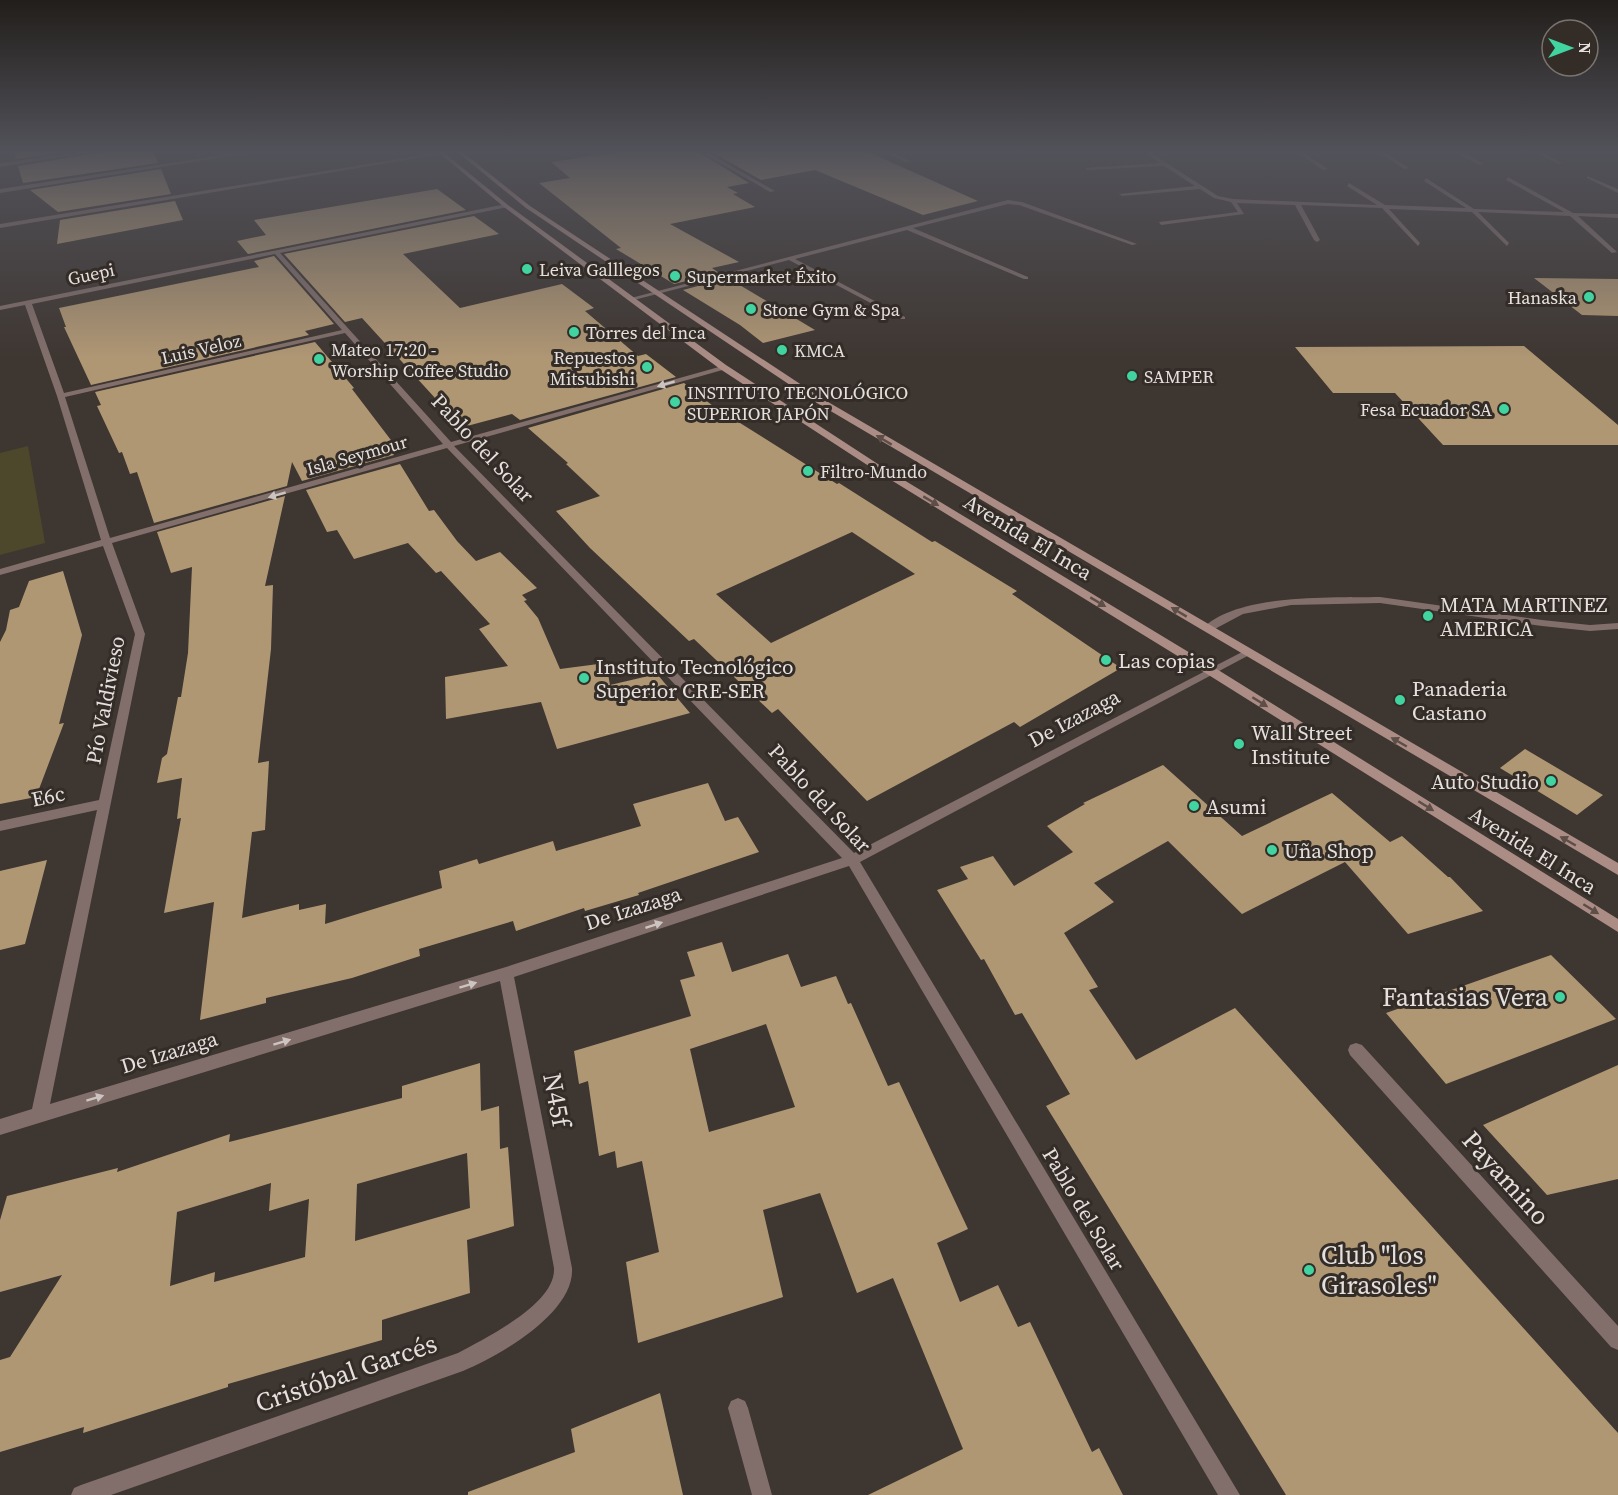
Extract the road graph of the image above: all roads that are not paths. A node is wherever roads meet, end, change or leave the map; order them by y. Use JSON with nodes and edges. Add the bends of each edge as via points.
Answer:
{"nodes":[{"id":1,"x":31,"y":221,"type":"edge"},
{"id":2,"x":432,"y":221,"type":"edge"},
{"id":3,"x":526,"y":221,"type":"edge"},
{"id":4,"x":548,"y":221,"type":"edge"},
{"id":5,"x":933,"y":221,"type":"edge"},
{"id":6,"x":1067,"y":221,"type":"edge"},
{"id":7,"x":1179,"y":221,"type":"edge"},
{"id":8,"x":1307,"y":221,"type":"edge"},
{"id":9,"x":1397,"y":221,"type":"edge"},
{"id":10,"x":1484,"y":221,"type":"edge"},
{"id":11,"x":1579,"y":221,"type":"edge"},
{"id":12,"x":1161,"y":223,"type":"dead end"},
{"id":13,"x":0,"y":226,"type":"edge"},
{"id":14,"x":906,"y":227,"type":"junction"},
{"id":15,"x":1317,"y":240,"type":"dead end"},
{"id":16,"x":1134,"y":244,"type":"dead end"},
{"id":17,"x":1418,"y":244,"type":"dead end"},
{"id":18,"x":1507,"y":244,"type":"dead end"},
{"id":19,"x":276,"y":252,"type":"junction"},
{"id":20,"x":1614,"y":252,"type":"dead end"},
{"id":21,"x":789,"y":258,"type":"junction"},
{"id":22,"x":1026,"y":278,"type":"dead end"},
{"id":23,"x":655,"y":293,"type":"junction"},
{"id":24,"x":630,"y":299,"type":"junction"},
{"id":25,"x":28,"y":303,"type":"junction"},
{"id":26,"x":0,"y":308,"type":"edge"},
{"id":27,"x":903,"y":318,"type":"dead end"},
{"id":28,"x":347,"y":331,"type":"junction"},
{"id":29,"x":723,"y":367,"type":"junction"},
{"id":30,"x":61,"y":396,"type":"junction"},
{"id":31,"x":450,"y":446,"type":"junction"},
{"id":32,"x":107,"y":544,"type":"junction"},
{"id":33,"x":0,"y":572,"type":"edge"},
{"id":34,"x":1618,"y":626,"type":"edge"},
{"id":35,"x":1207,"y":629,"type":"junction"},
{"id":36,"x":1248,"y":653,"type":"junction"},
{"id":37,"x":1211,"y":671,"type":"junction"},
{"id":38,"x":104,"y":804,"type":"junction"},
{"id":39,"x":0,"y":826,"type":"edge"},
{"id":40,"x":852,"y":860,"type":"junction"},
{"id":41,"x":1618,"y":870,"type":"edge"},
{"id":42,"x":1618,"y":926,"type":"edge"},
{"id":43,"x":506,"y":974,"type":"junction"},
{"id":44,"x":1356,"y":1050,"type":"dead end"},
{"id":45,"x":39,"y":1116,"type":"junction"},
{"id":46,"x":0,"y":1127,"type":"edge"},
{"id":47,"x":558,"y":1237,"type":"joint"},
{"id":48,"x":1618,"y":1340,"type":"edge"},
{"id":49,"x":738,"y":1408,"type":"dead end"},
{"id":50,"x":81,"y":1495,"type":"edge"},
{"id":51,"x":762,"y":1495,"type":"edge"},
{"id":52,"x":1230,"y":1495,"type":"edge"}],
"edges":[{"from":1,"to":13,"type":"street"},
{"from":2,"to":19,"type":"street","name":"Guepi"},
{"from":3,"to":24,"type":"main road","name":"Avenida El Inca"},
{"from":4,"to":23,"type":"main road","name":"Avenida El Inca"},
{"from":5,"to":14,"type":"street"},
{"from":6,"to":16,"type":"street"},
{"from":7,"to":12,"type":"street"},
{"from":8,"to":15,"type":"street"},
{"from":9,"to":17,"type":"street"},
{"from":10,"to":18,"type":"street"},
{"from":11,"to":20,"type":"street"},
{"from":14,"to":21,"type":"street"},
{"from":14,"to":22,"type":"street"},
{"from":19,"to":25,"type":"street","name":"Guepi"},
{"from":19,"to":28,"type":"street","name":"Pablo del Solar"},
{"from":21,"to":23,"type":"street"},
{"from":21,"to":27,"type":"street"},
{"from":23,"to":24,"type":"street"},
{"from":35,"to":23,"type":"main road","name":"Avenida El Inca","one_way":true,"via":[[850,420]]},
{"from":24,"to":29,"type":"main road","name":"Avenida El Inca"},
{"from":25,"to":26,"type":"street","name":"Guepi"},
{"from":25,"to":30,"type":"street","name":"Pío Valdivieso"},
{"from":28,"to":30,"type":"street","name":"Luis Veloz"},
{"from":28,"to":31,"type":"street","name":"Pablo del Solar"},
{"from":29,"to":31,"type":"street","name":"Isla Seymour","one_way":true},
{"from":29,"to":37,"type":"main road","name":"Avenida El Inca","one_way":true,"via":[[881,470]]},
{"from":30,"to":32,"type":"street","name":"Pío Valdivieso"},
{"from":31,"to":32,"type":"street","name":"Isla Seymour","one_way":true},
{"from":31,"to":40,"type":"street","name":"Pablo del Solar"},
{"from":32,"to":33,"type":"street","name":"Isla Seymour"},
{"from":32,"to":38,"type":"street","name":"Pío Valdivieso","via":[[140,634]]},
{"from":34,"to":35,"type":"street","via":[[1590,628],[1542,623],[1380,600],[1291,602],[1239,611]]},
{"from":35,"to":36,"type":"main road","name":"Avenida El Inca"},
{"from":36,"to":37,"type":"street","name":"De Izazaga"},
{"from":41,"to":36,"type":"main road","name":"Avenida El Inca","one_way":true},
{"from":37,"to":40,"type":"street","name":"De Izazaga"},
{"from":37,"to":42,"type":"main road","name":"Avenida El Inca","one_way":true},
{"from":38,"to":39,"type":"street","name":"E6c"},
{"from":38,"to":45,"type":"street","name":"Pío Valdivieso"},
{"from":43,"to":40,"type":"street","name":"De Izazaga","one_way":true},
{"from":40,"to":52,"type":"street","name":"Pablo del Solar"},
{"from":45,"to":43,"type":"street","name":"De Izazaga","one_way":true},
{"from":43,"to":47,"type":"street","name":"N45f"},
{"from":44,"to":48,"type":"street","name":"Payamino"},
{"from":45,"to":46,"type":"street","name":"De Izazaga"},
{"from":47,"to":50,"type":"street","name":"Cristóbal Garcés","via":[[564,1280],[550,1304],[500,1341],[463,1361]]},
{"from":49,"to":51,"type":"street"}]}
